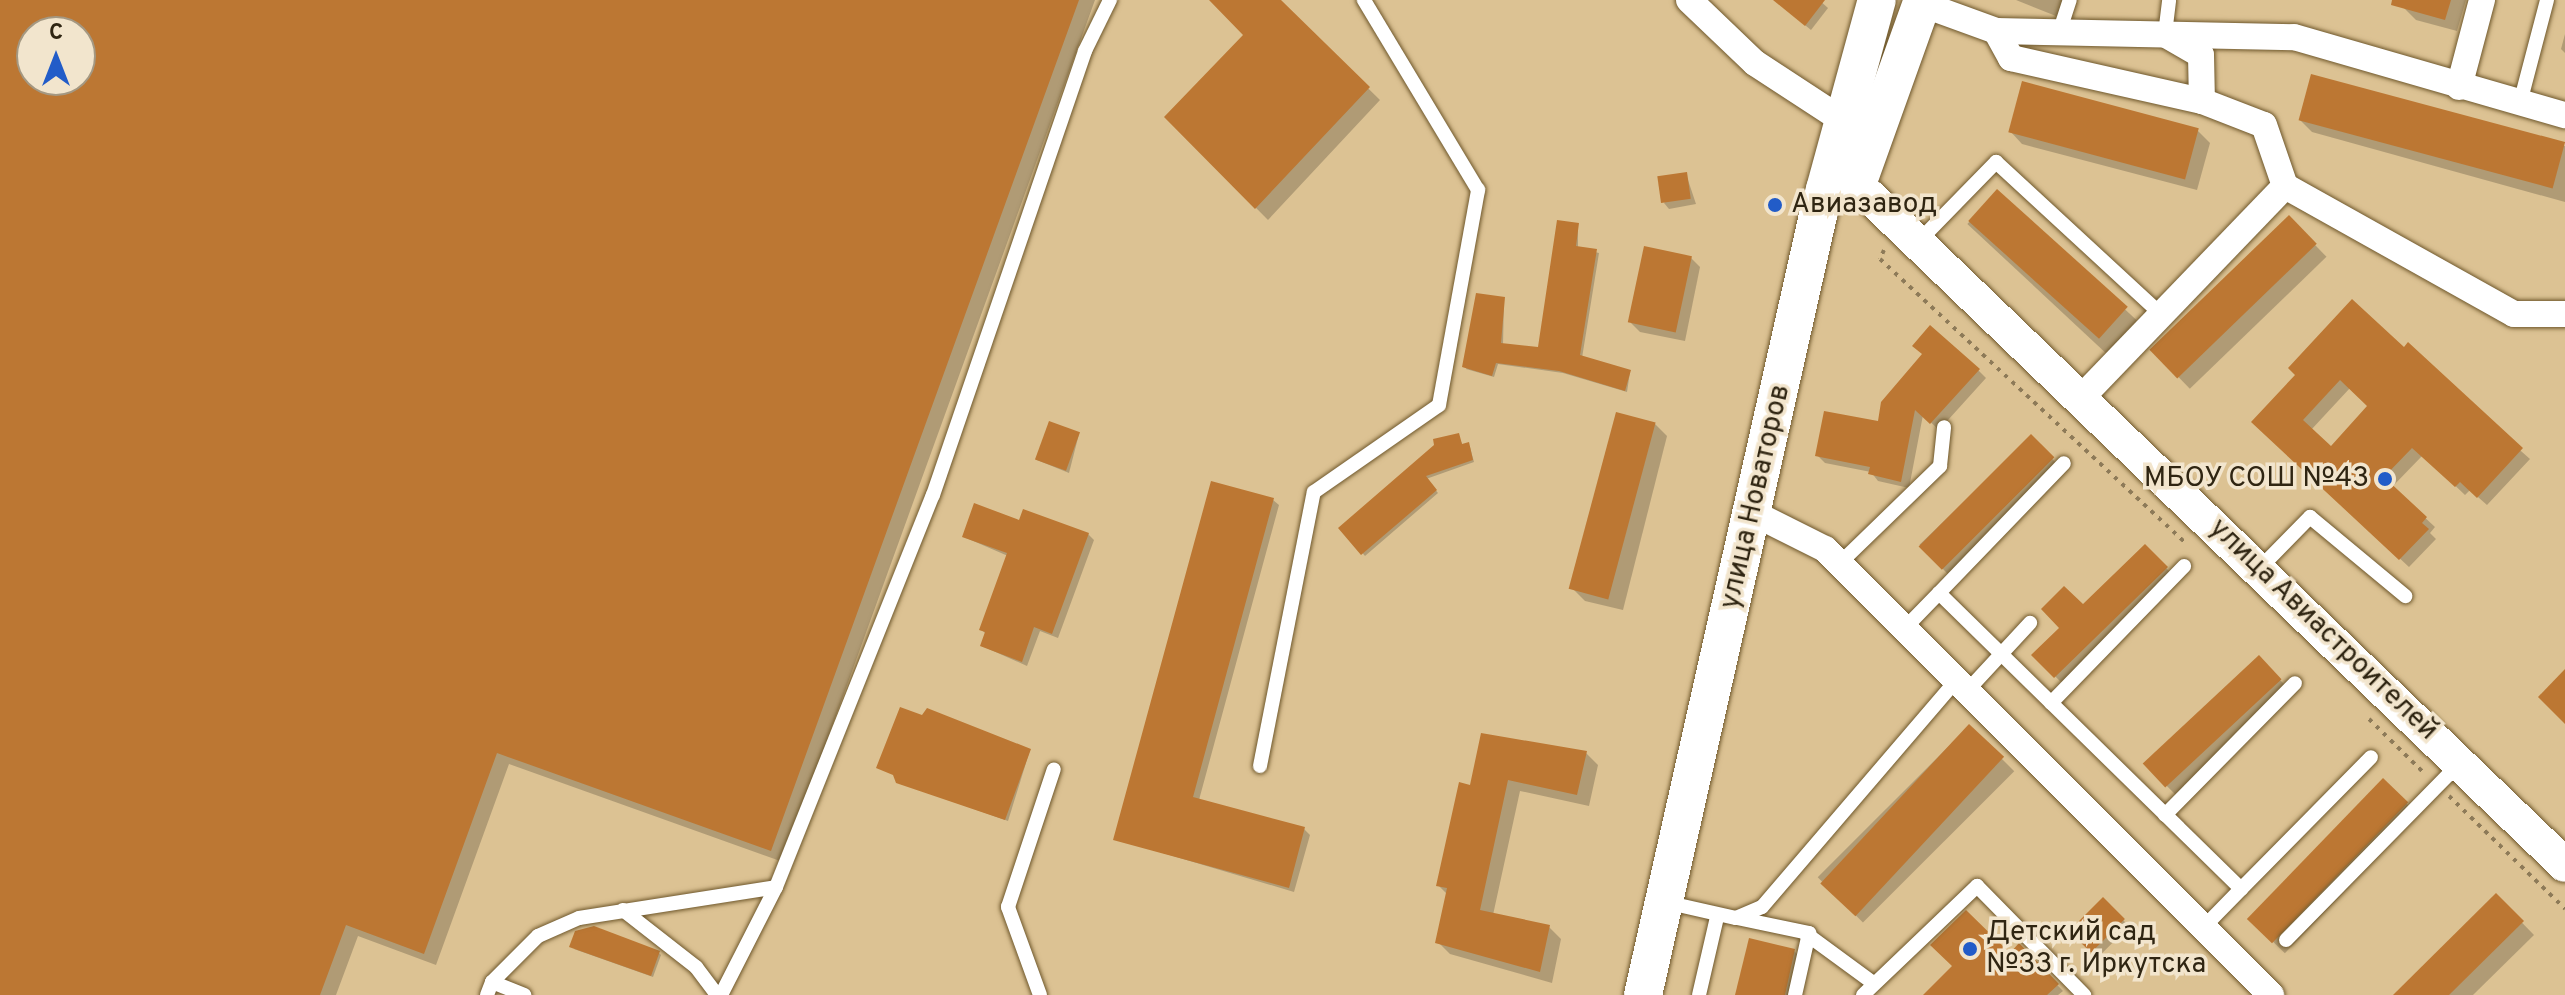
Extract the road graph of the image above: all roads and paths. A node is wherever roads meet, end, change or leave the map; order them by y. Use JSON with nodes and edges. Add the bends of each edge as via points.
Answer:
{"nodes":[{"id":1,"x":1110,"y":0,"type":"edge"},
{"id":2,"x":1364,"y":0,"type":"edge"},
{"id":3,"x":1689,"y":0,"type":"edge"},
{"id":4,"x":1877,"y":0,"type":"edge"},
{"id":5,"x":2070,"y":0,"type":"edge"},
{"id":6,"x":2169,"y":0,"type":"edge"},
{"id":7,"x":2482,"y":0,"type":"edge"},
{"id":8,"x":2547,"y":0,"type":"edge"},
{"id":9,"x":1916,"y":9,"type":"edge"},
{"id":10,"x":1996,"y":31,"type":"junction"},
{"id":11,"x":2059,"y":33,"type":"junction"},
{"id":12,"x":2165,"y":34,"type":"junction"},
{"id":13,"x":2459,"y":87,"type":"junction"},
{"id":14,"x":2202,"y":101,"type":"junction"},
{"id":15,"x":2520,"y":103,"type":"junction"},
{"id":16,"x":2565,"y":115,"type":"edge"},
{"id":17,"x":1842,"y":120,"type":"junction"},
{"id":18,"x":1830,"y":184,"type":"junction"},
{"id":19,"x":2285,"y":186,"type":"junction"},
{"id":20,"x":1915,"y":245,"type":"junction"},
{"id":21,"x":2161,"y":314,"type":"junction"},
{"id":22,"x":2565,"y":314,"type":"edge"},
{"id":23,"x":2082,"y":397,"type":"junction"},
{"id":24,"x":1944,"y":427,"type":"dead end"},
{"id":25,"x":2064,"y":463,"type":"dead end"},
{"id":26,"x":1753,"y":513,"type":"junction"},
{"id":27,"x":1839,"y":564,"type":"junction"},
{"id":28,"x":2184,"y":566,"type":"dead end"},
{"id":29,"x":2259,"y":569,"type":"junction"},
{"id":30,"x":1939,"y":593,"type":"junction"},
{"id":31,"x":2405,"y":596,"type":"dead end"},
{"id":32,"x":2030,"y":623,"type":"dead end"},
{"id":33,"x":1904,"y":629,"type":"junction"},
{"id":34,"x":2002,"y":655,"type":"junction"},
{"id":35,"x":2295,"y":683,"type":"dead end"},
{"id":36,"x":1962,"y":686,"type":"junction"},
{"id":37,"x":2051,"y":703,"type":"junction"},
{"id":38,"x":2371,"y":757,"type":"dead end"},
{"id":39,"x":2460,"y":763,"type":"junction"},
{"id":40,"x":1260,"y":766,"type":"dead end"},
{"id":41,"x":1054,"y":769,"type":"dead end"},
{"id":42,"x":2165,"y":815,"type":"junction"},
{"id":43,"x":2565,"y":865,"type":"edge"},
{"id":44,"x":776,"y":887,"type":"junction"},
{"id":45,"x":2241,"y":889,"type":"junction"},
{"id":46,"x":1664,"y":901,"type":"junction"},
{"id":47,"x":623,"y":910,"type":"junction"},
{"id":48,"x":1717,"y":917,"type":"junction"},
{"id":49,"x":1736,"y":918,"type":"junction"},
{"id":50,"x":2203,"y":928,"type":"junction"},
{"id":51,"x":1805,"y":933,"type":"junction"},
{"id":52,"x":2286,"y":940,"type":"dead end"},
{"id":53,"x":1873,"y":983,"type":"junction"},
{"id":54,"x":490,"y":989,"type":"edge"},
{"id":55,"x":525,"y":995,"type":"edge"},
{"id":56,"x":719,"y":995,"type":"edge"},
{"id":57,"x":1040,"y":995,"type":"edge"},
{"id":58,"x":1643,"y":995,"type":"edge"},
{"id":59,"x":1699,"y":995,"type":"edge"},
{"id":60,"x":1795,"y":995,"type":"edge"},
{"id":61,"x":1863,"y":995,"type":"edge"},
{"id":62,"x":2084,"y":995,"type":"edge"},
{"id":63,"x":2271,"y":995,"type":"edge"}],
"edges":[{"from":1,"to":44,"type":"lane","via":[[1085,51],[933,495]]},
{"from":2,"to":40,"type":"lane","via":[[1478,190],[1439,405],[1314,492]]},
{"from":3,"to":17,"type":"street","via":[[1755,63]]},
{"from":4,"to":17,"type":"main road","name":"улица Новаторов"},
{"from":5,"to":11,"type":"lane"},
{"from":6,"to":12,"type":"lane"},
{"from":7,"to":13,"type":"street"},
{"from":8,"to":15,"type":"lane"},
{"from":9,"to":10,"type":"street"},
{"from":9,"to":18,"type":"main road","via":[[1861,173]]},
{"from":10,"to":11,"type":"street"},
{"from":10,"to":14,"type":"street","via":[[2011,58]]},
{"from":11,"to":12,"type":"street"},
{"from":12,"to":13,"type":"street","via":[[2294,37]]},
{"from":12,"to":14,"type":"street","via":[[2201,55]]},
{"from":13,"to":15,"type":"street"},
{"from":14,"to":19,"type":"street","via":[[2264,125]]},
{"from":15,"to":16,"type":"street"},
{"from":17,"to":18,"type":"main road","name":"улица Новаторов"},
{"from":18,"to":20,"type":"street","name":"улица Авиастроителей","via":[[1869,196]]},
{"from":18,"to":26,"type":"main road","name":"улица Новаторов"},
{"from":19,"to":21,"type":"street"},
{"from":19,"to":22,"type":"street","via":[[2514,314]]},
{"from":20,"to":21,"type":"lane","via":[[1996,162]]},
{"from":20,"to":23,"type":"street","name":"улица Авиастроителей"},
{"from":21,"to":23,"type":"street"},
{"from":23,"to":29,"type":"street","name":"улица Авиастроителей"},
{"from":24,"to":27,"type":"lane","via":[[1940,466]]},
{"from":25,"to":30,"type":"lane"},
{"from":26,"to":27,"type":"street","via":[[1825,549]]},
{"from":26,"to":46,"type":"main road","name":"улица Новаторов"},
{"from":27,"to":33,"type":"street"},
{"from":28,"to":37,"type":"lane"},
{"from":29,"to":31,"type":"lane","via":[[2310,517]]},
{"from":29,"to":39,"type":"street","name":"улица Авиастроителей"},
{"from":30,"to":33,"type":"lane"},
{"from":30,"to":34,"type":"lane"},
{"from":32,"to":34,"type":"lane"},
{"from":33,"to":36,"type":"street"},
{"from":34,"to":36,"type":"lane"},
{"from":34,"to":37,"type":"lane"},
{"from":35,"to":42,"type":"lane"},
{"from":36,"to":49,"type":"lane","via":[[1762,907]]},
{"from":36,"to":50,"type":"street"},
{"from":37,"to":42,"type":"lane"},
{"from":38,"to":45,"type":"lane"},
{"from":39,"to":43,"type":"street","name":"улица Авиастроителей"},
{"from":39,"to":52,"type":"lane"},
{"from":41,"to":57,"type":"lane","via":[[1008,907]]},
{"from":42,"to":45,"type":"lane"},
{"from":44,"to":47,"type":"lane"},
{"from":44,"to":56,"type":"lane"},
{"from":45,"to":50,"type":"lane"},
{"from":46,"to":48,"type":"lane"},
{"from":46,"to":58,"type":"main road","name":"улица Новаторов"},
{"from":47,"to":54,"type":"lane","via":[[579,918],[538,936]]},
{"from":47,"to":56,"type":"lane","via":[[696,967]]},
{"from":48,"to":49,"type":"lane"},
{"from":48,"to":59,"type":"lane"},
{"from":49,"to":51,"type":"lane"},
{"from":50,"to":63,"type":"street"},
{"from":51,"to":53,"type":"lane"},
{"from":51,"to":60,"type":"lane"},
{"from":53,"to":61,"type":"lane"},
{"from":53,"to":62,"type":"lane","via":[[1977,886]]},
{"from":54,"to":55,"type":"lane"}]}
